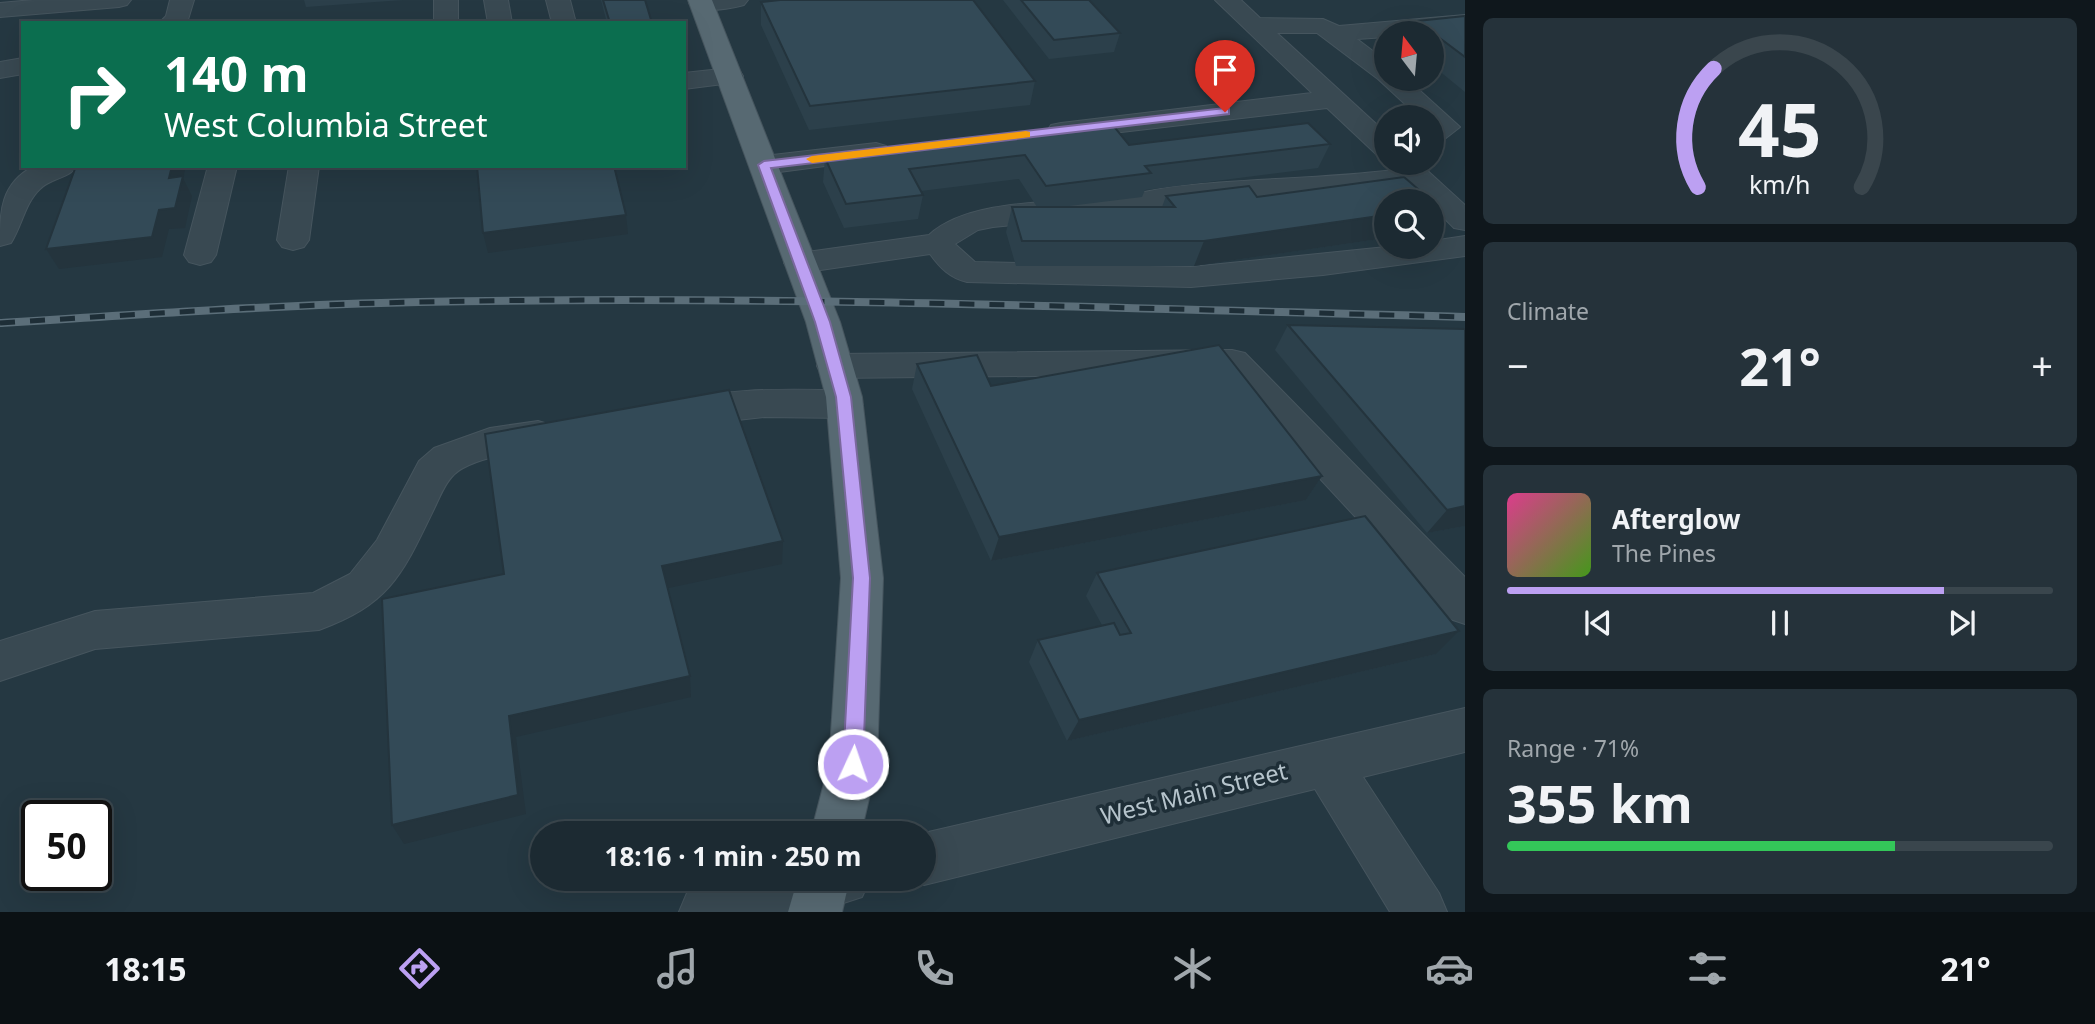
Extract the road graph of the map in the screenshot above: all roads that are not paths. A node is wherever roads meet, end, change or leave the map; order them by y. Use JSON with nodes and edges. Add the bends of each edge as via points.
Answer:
{"nodes":[{"id":1,"x":182,"y":0,"type":"edge"},
{"id":2,"x":446,"y":0,"type":"edge"},
{"id":3,"x":496,"y":0,"type":"edge"},
{"id":4,"x":558,"y":0,"type":"edge"},
{"id":5,"x":1227,"y":0,"type":"edge"},
{"id":6,"x":712,"y":1,"type":"edge"},
{"id":7,"x":104,"y":5,"type":"edge"},
{"id":8,"x":0,"y":10,"type":"edge"},
{"id":9,"x":175,"y":21,"type":"edge"},
{"id":10,"x":446,"y":21,"type":"edge"},
{"id":11,"x":500,"y":21,"type":"edge"},
{"id":12,"x":563,"y":21,"type":"edge"},
{"id":13,"x":1465,"y":22,"type":"edge"},
{"id":14,"x":1253,"y":25,"type":"junction"},
{"id":15,"x":1334,"y":34,"type":"junction"},
{"id":16,"x":1374,"y":64,"type":"edge"},
{"id":17,"x":21,"y":66,"type":"edge"},
{"id":18,"x":0,"y":70,"type":"edge"},
{"id":19,"x":730,"y":76,"type":"junction"},
{"id":20,"x":686,"y":81,"type":"edge"},
{"id":21,"x":1404,"y":91,"type":"edge"},
{"id":22,"x":1333,"y":99,"type":"junction"},
{"id":23,"x":1447,"y":131,"type":"edge"},
{"id":24,"x":1041,"y":133,"type":"edge"},
{"id":25,"x":1374,"y":136,"type":"edge"},
{"id":26,"x":902,"y":149,"type":"edge"},
{"id":27,"x":764,"y":165,"type":"junction"},
{"id":28,"x":54,"y":168,"type":"edge"},
{"id":29,"x":222,"y":168,"type":"edge"},
{"id":30,"x":304,"y":168,"type":"edge"},
{"id":31,"x":1374,"y":171,"type":"edge"},
{"id":32,"x":1417,"y":175,"type":"edge"},
{"id":33,"x":1465,"y":220,"type":"edge"},
{"id":34,"x":0,"y":236,"type":"edge"},
{"id":35,"x":293,"y":240,"type":"dead end"},
{"id":36,"x":938,"y":243,"type":"junction"},
{"id":37,"x":1465,"y":246,"type":"edge"},
{"id":38,"x":200,"y":255,"type":"dead end"},
{"id":39,"x":800,"y":263,"type":"junction"},
{"id":40,"x":835,"y":366,"type":"junction"},
{"id":41,"x":845,"y":405,"type":"junction"},
{"id":42,"x":650,"y":418,"type":"edge"},
{"id":43,"x":570,"y":430,"type":"edge"},
{"id":44,"x":1465,"y":606,"type":"edge"},
{"id":45,"x":0,"y":661,"type":"edge"},
{"id":46,"x":1465,"y":730,"type":"edge"},
{"id":47,"x":1326,"y":763,"type":"junction"},
{"id":48,"x":839,"y":821,"type":"edge"},
{"id":49,"x":936,"y":856,"type":"edge"},
{"id":50,"x":812,"y":891,"type":"edge"},
{"id":51,"x":706,"y":912,"type":"edge"},
{"id":52,"x":1420,"y":912,"type":"edge"}],
"edges":[{"from":1,"to":9,"type":"street"},
{"from":2,"to":10,"type":"street"},
{"from":3,"to":11,"type":"street"},
{"from":4,"to":12,"type":"street"},
{"from":5,"to":14,"type":"street"},
{"from":6,"to":19,"type":"main road"},
{"from":7,"to":8,"type":"street"},
{"from":13,"to":15,"type":"street"},
{"from":14,"to":15,"type":"street","via":[[1323,26]]},
{"from":14,"to":22,"type":"street"},
{"from":15,"to":16,"type":"street"},
{"from":17,"to":18,"type":"street"},
{"from":19,"to":20,"type":"street"},
{"from":19,"to":27,"type":"main road"},
{"from":21,"to":23,"type":"street"},
{"from":22,"to":24,"type":"street"},
{"from":22,"to":25,"type":"street"},
{"from":26,"to":27,"type":"street"},
{"from":27,"to":39,"type":"main road"},
{"from":28,"to":34,"type":"street","via":[[23,187]]},
{"from":29,"to":38,"type":"street"},
{"from":30,"to":35,"type":"street"},
{"from":31,"to":36,"type":"street","via":[[1360,183],[1180,195],[993,218],[969,223]]},
{"from":32,"to":33,"type":"street"},
{"from":36,"to":37,"type":"street","via":[[967,272],[1191,277]]},
{"from":36,"to":39,"type":"street"},
{"from":39,"to":40,"type":"main road"},
{"from":40,"to":41,"type":"main road"},
{"from":40,"to":44,"type":"street","via":[[1232,362]]},
{"from":41,"to":42,"type":"street","via":[[756,402]]},
{"from":41,"to":48,"type":"main road","via":[[862,578],[853,764]]},
{"from":43,"to":45,"type":"street","via":[[490,442],[448,458],[433,472],[392,552],[365,587],[319,611],[95,630]]},
{"from":46,"to":47,"type":"street","name":"West Main Street"},
{"from":47,"to":49,"type":"street","name":"West Main Street"},
{"from":47,"to":52,"type":"street"},
{"from":50,"to":51,"type":"street"}]}
